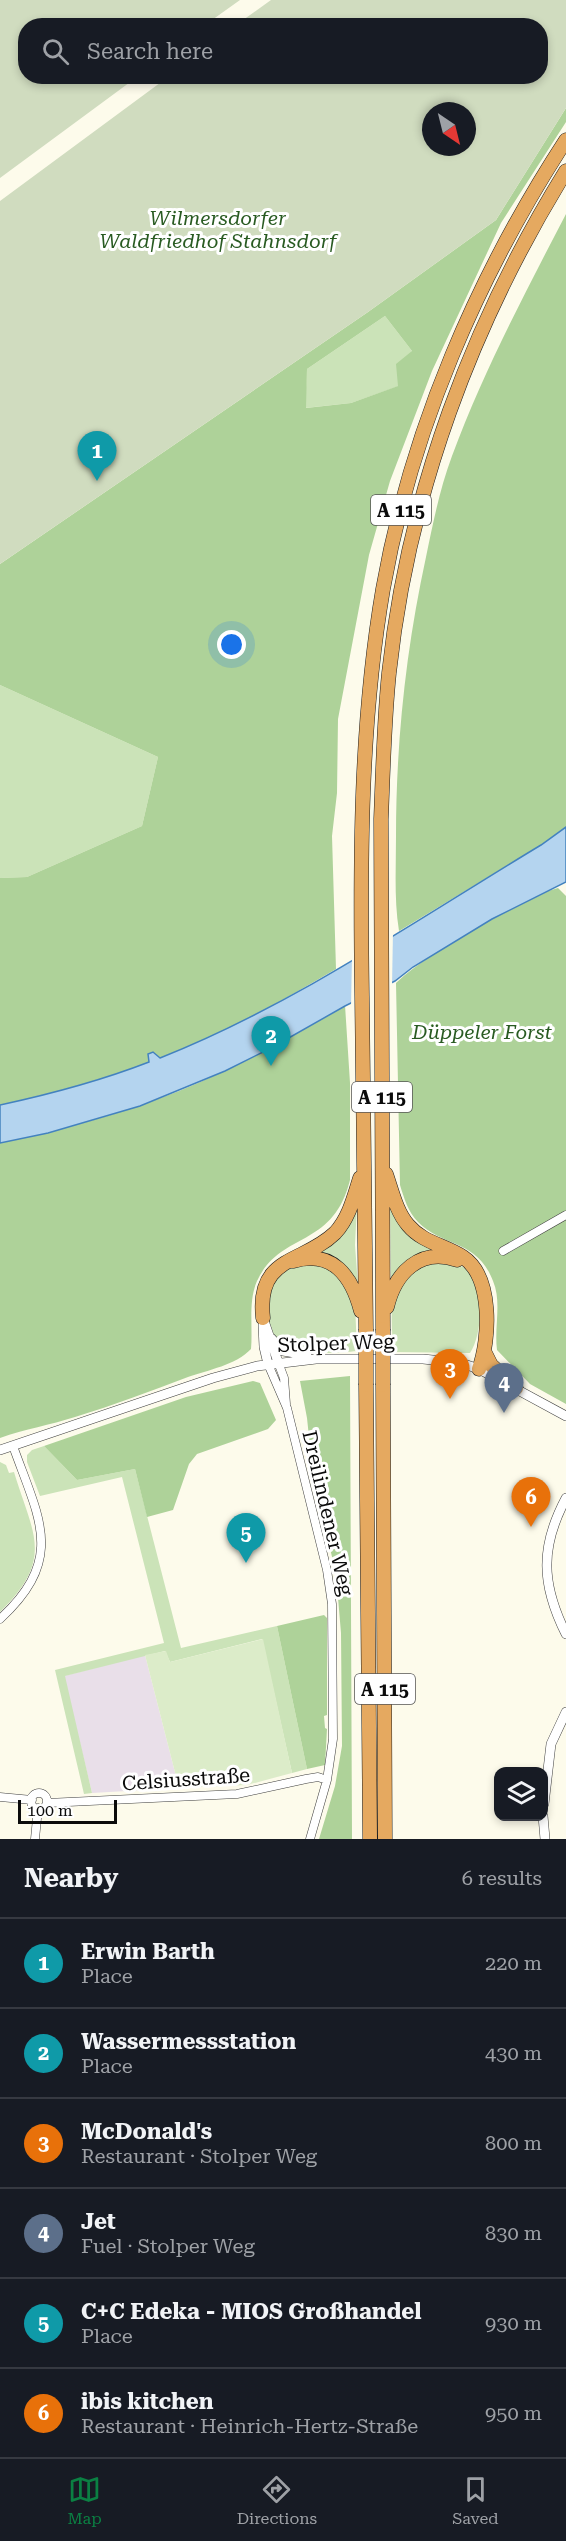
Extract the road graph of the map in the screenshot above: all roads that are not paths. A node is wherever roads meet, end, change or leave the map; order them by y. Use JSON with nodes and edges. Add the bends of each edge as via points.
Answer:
{"nodes":[{"id":1,"x":566,"y":140,"type":"edge"},
{"id":2,"x":566,"y":171,"type":"edge"},
{"id":3,"x":382,"y":1161,"type":"junction"},
{"id":4,"x":365,"y":1162,"type":"junction"},
{"id":5,"x":566,"y":1215,"type":"edge"},
{"id":6,"x":503,"y":1251,"type":"dead end"},
{"id":7,"x":282,"y":1264,"type":"junction"},
{"id":8,"x":475,"y":1269,"type":"junction"},
{"id":9,"x":485,"y":1315,"type":"junction"},
{"id":10,"x":263,"y":1318,"type":"junction"},
{"id":11,"x":383,"y":1325,"type":"junction"},
{"id":12,"x":366,"y":1329,"type":"junction"},
{"id":13,"x":271,"y":1338,"type":"junction"},
{"id":14,"x":484,"y":1351,"type":"junction"},
{"id":15,"x":316,"y":1359,"type":"junction"},
{"id":16,"x":278,"y":1362,"type":"junction"},
{"id":17,"x":268,"y":1364,"type":"junction"},
{"id":18,"x":475,"y":1367,"type":"junction"},
{"id":19,"x":516,"y":1388,"type":"junction"},
{"id":20,"x":287,"y":1408,"type":"junction"},
{"id":21,"x":566,"y":1416,"type":"edge"},
{"id":22,"x":12,"y":1446,"type":"junction"},
{"id":23,"x":0,"y":1450,"type":"edge"},
{"id":24,"x":566,"y":1497,"type":"edge"},
{"id":25,"x":0,"y":1619,"type":"edge"},
{"id":26,"x":566,"y":1634,"type":"edge"},
{"id":27,"x":566,"y":1711,"type":"edge"},
{"id":28,"x":547,"y":1767,"type":"edge"},
{"id":29,"x":327,"y":1780,"type":"junction"},
{"id":30,"x":0,"y":1797,"type":"edge"},
{"id":31,"x":32,"y":1800,"type":"junction"},
{"id":32,"x":47,"y":1803,"type":"junction"},
{"id":33,"x":38,"y":1808,"type":"junction"},
{"id":34,"x":543,"y":1821,"type":"edge"},
{"id":35,"x":35,"y":1839,"type":"edge"},
{"id":36,"x":310,"y":1839,"type":"edge"},
{"id":37,"x":370,"y":1839,"type":"edge"},
{"id":38,"x":385,"y":1839,"type":"edge"},
{"id":39,"x":545,"y":1839,"type":"edge"}],
"edges":[{"from":1,"to":4,"type":"highway","number":"A 115","via":[[517,221],[470,315],[445,376],[409,481],[383,589],[368,702],[363,782]]},
{"from":2,"to":3,"type":"highway","number":"A 115","via":[[510,268],[447,419],[420,505],[401,594],[389,672],[384,743],[380,913]]},
{"from":3,"to":8,"type":"highway","via":[[407,1224],[425,1240],[463,1257]]},
{"from":3,"to":11,"type":"highway","number":"A 115"},
{"from":4,"to":7,"type":"highway","via":[[347,1216],[335,1233]]},
{"from":4,"to":12,"type":"highway","number":"A 115"},
{"from":5,"to":6,"type":"street"},
{"from":7,"to":10,"type":"highway","via":[[263,1293]]},
{"from":7,"to":12,"type":"highway","via":[[317,1259],[339,1268],[355,1288]]},
{"from":8,"to":9,"type":"highway","via":[[485,1296]]},
{"from":8,"to":11,"type":"highway","via":[[449,1257],[415,1262],[395,1282]]},
{"from":9,"to":14,"type":"highway"},
{"from":9,"to":18,"type":"highway"},
{"from":10,"to":13,"type":"street"},
{"from":10,"to":17,"type":"street"},
{"from":11,"to":38,"type":"highway","number":"A 115","bridge":true},
{"from":12,"to":37,"type":"highway","number":"A 115","bridge":true},
{"from":13,"to":15,"type":"street","via":[[283,1351]]},
{"from":13,"to":16,"type":"street"},
{"from":14,"to":18,"type":"highway"},
{"from":14,"to":19,"type":"highway","via":[[491,1365]]},
{"from":15,"to":16,"type":"street","name":"Stolper Weg"},
{"from":15,"to":18,"type":"street","name":"Stolper Weg","via":[[435,1360]]},
{"from":16,"to":17,"type":"street","name":"Stolper Weg"},
{"from":16,"to":20,"type":"street","name":"Dreilindener Weg"},
{"from":17,"to":20,"type":"street","name":"Dreilindener Weg"},
{"from":17,"to":22,"type":"street","name":"Stolper Weg","via":[[206,1380]]},
{"from":18,"to":19,"type":"street","name":"Stolper Weg"},
{"from":19,"to":21,"type":"street","name":"Stolper Weg"},
{"from":20,"to":29,"type":"street","name":"Dreilindener Weg","via":[[332,1604],[333,1739]]},
{"from":22,"to":23,"type":"street","name":"Stolper Weg"},
{"from":22,"to":25,"type":"street","via":[[43,1540],[33,1581]]},
{"from":24,"to":26,"type":"street","via":[[548,1543],[546,1566],[551,1597]]},
{"from":27,"to":28,"type":"street","via":[[550,1744]]},
{"from":29,"to":32,"type":"street","name":"Celsiusstraße","via":[[318,1777],[237,1794]]},
{"from":29,"to":36,"type":"street","name":"Dreilindener Weg"},
{"from":30,"to":31,"type":"street"},
{"from":31,"to":32,"type":"street","via":[[42,1793]]},
{"from":31,"to":33,"type":"street"},
{"from":32,"to":33,"type":"street"},
{"from":33,"to":35,"type":"street"},
{"from":34,"to":39,"type":"street"}]}
